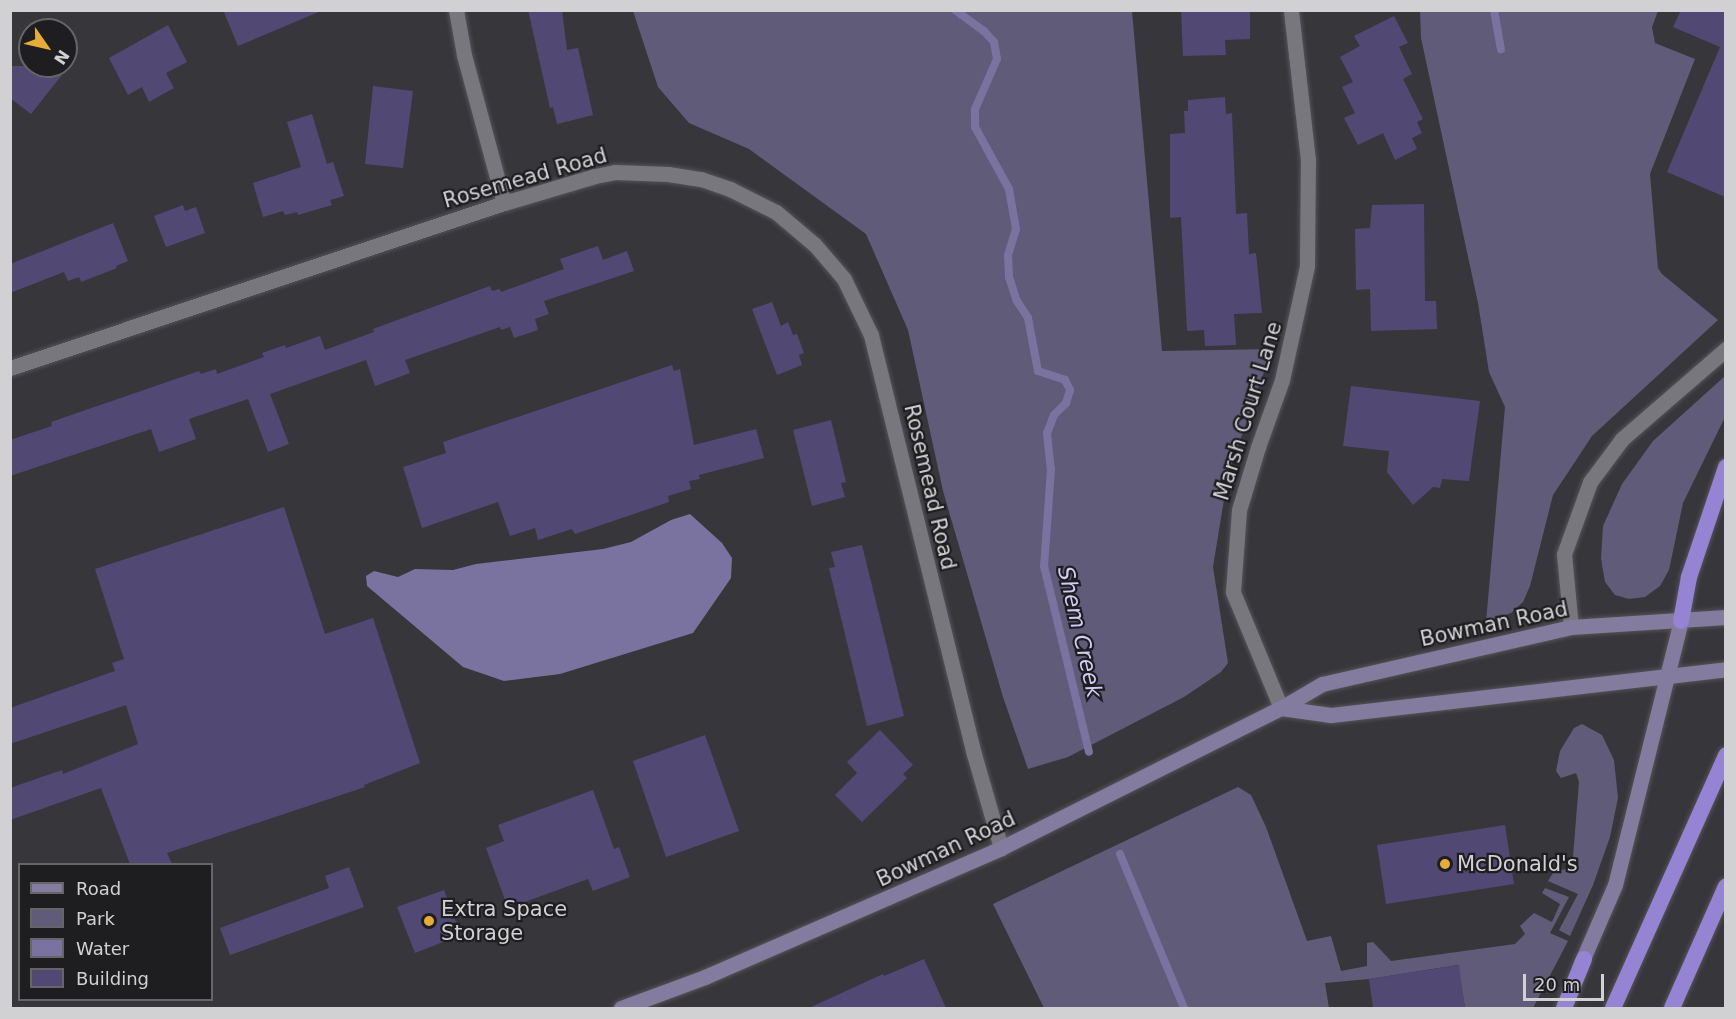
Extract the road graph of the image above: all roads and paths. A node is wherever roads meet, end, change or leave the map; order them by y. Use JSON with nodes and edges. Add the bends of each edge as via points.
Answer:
{"nodes":[{"id":1,"x":456,"y":10,"type":"edge"},
{"id":2,"x":1292,"y":10,"type":"edge"},
{"id":3,"x":504,"y":203,"type":"junction"},
{"id":4,"x":1725,"y":349,"type":"edge"},
{"id":5,"x":10,"y":368,"type":"edge"},
{"id":6,"x":1725,"y":467,"type":"edge"},
{"id":7,"x":1725,"y":617,"type":"edge"},
{"id":8,"x":1681,"y":621,"type":"junction"},
{"id":9,"x":1570,"y":627,"type":"junction"},
{"id":10,"x":1725,"y":669,"type":"edge"},
{"id":11,"x":1668,"y":675,"type":"junction"},
{"id":12,"x":1281,"y":708,"type":"junction"},
{"id":13,"x":1725,"y":755,"type":"edge"},
{"id":14,"x":1001,"y":848,"type":"junction"},
{"id":15,"x":1725,"y":886,"type":"edge"},
{"id":16,"x":1584,"y":959,"type":"junction"},
{"id":17,"x":621,"y":1008,"type":"edge"},
{"id":18,"x":1555,"y":1008,"type":"edge"},
{"id":19,"x":1564,"y":1008,"type":"edge"},
{"id":20,"x":1613,"y":1008,"type":"edge"},
{"id":21,"x":1672,"y":1008,"type":"edge"}],
"edges":[{"from":1,"to":3,"type":"street","via":[[464,55]]},
{"from":2,"to":12,"type":"street","name":"Marsh Court Lane","via":[[1308,160],[1307,266],[1282,381],[1239,510],[1233,592]]},
{"from":3,"to":5,"type":"street","name":"Rosemead Road"},
{"from":3,"to":14,"type":"street","name":"Rosemead Road","via":[[615,172],[701,179],[776,212],[815,245],[844,279],[871,335],[885,383],[974,754]]},
{"from":4,"to":9,"type":"street","via":[[1622,439],[1590,482],[1564,554]]},
{"from":6,"to":8,"type":"highway","via":[[1689,577]]},
{"from":7,"to":8,"type":"main road","name":"Bowman Road"},
{"from":8,"to":9,"type":"main road","name":"Bowman Road"},
{"from":8,"to":11,"type":"main road"},
{"from":9,"to":12,"type":"main road","name":"Bowman Road","via":[[1322,684]]},
{"from":10,"to":11,"type":"main road"},
{"from":11,"to":12,"type":"main road","via":[[1331,715]]},
{"from":11,"to":16,"type":"main road","via":[[1615,885]]},
{"from":12,"to":14,"type":"main road","name":"Bowman Road"},
{"from":13,"to":20,"type":"highway"},
{"from":14,"to":17,"type":"main road","name":"Bowman Road","via":[[705,977]]},
{"from":15,"to":21,"type":"highway"},
{"from":16,"to":18,"type":"main road"},
{"from":16,"to":19,"type":"highway"}]}
